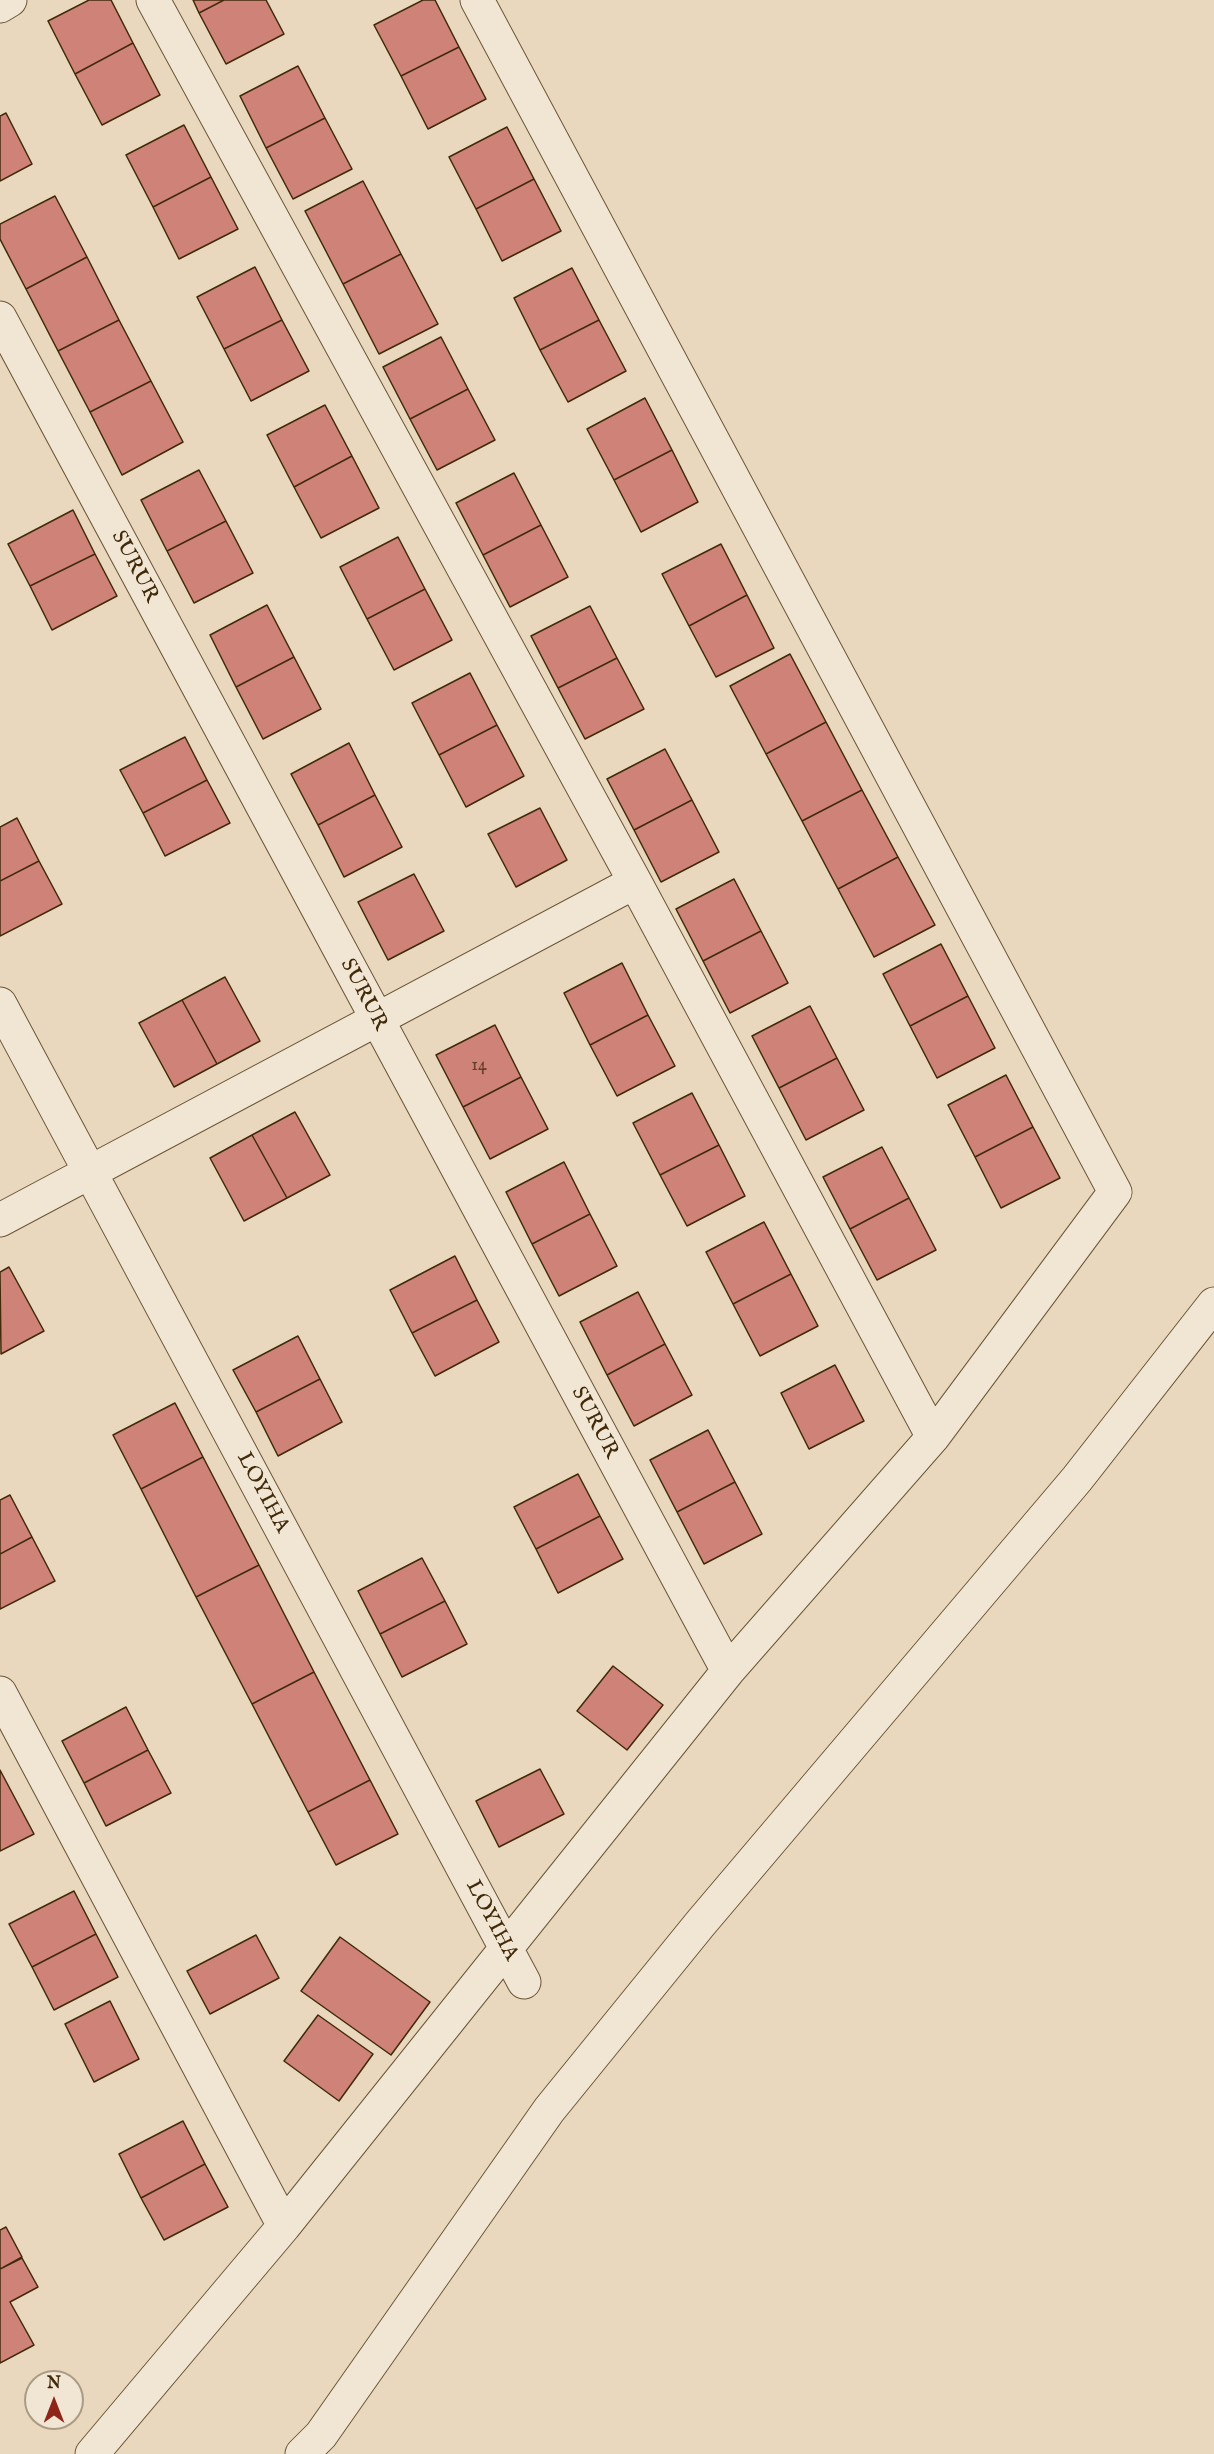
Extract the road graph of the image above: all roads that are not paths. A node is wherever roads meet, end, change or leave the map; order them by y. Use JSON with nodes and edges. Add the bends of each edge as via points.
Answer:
{"nodes":[{"id":1,"x":10,"y":0,"type":"edge"},
{"id":2,"x":153,"y":0,"type":"edge"},
{"id":3,"x":477,"y":0,"type":"edge"},
{"id":4,"x":0,"y":6,"type":"edge"},
{"id":5,"x":0,"y":318,"type":"edge"},
{"id":6,"x":635,"y":882,"type":"junction"},
{"id":7,"x":0,"y":1004,"type":"edge"},
{"id":8,"x":376,"y":1020,"type":"junction"},
{"id":9,"x":90,"y":1172,"type":"junction"},
{"id":10,"x":0,"y":1220,"type":"edge"},
{"id":11,"x":1214,"y":1304,"type":"edge"},
{"id":12,"x":933,"y":1437,"type":"junction"},
{"id":13,"x":728,"y":1671,"type":"junction"},
{"id":14,"x":0,"y":1693,"type":"edge"},
{"id":15,"x":505,"y":1947,"type":"junction"},
{"id":16,"x":524,"y":1982,"type":"dead end"},
{"id":17,"x":284,"y":2226,"type":"junction"},
{"id":18,"x":92,"y":2454,"type":"edge"},
{"id":19,"x":302,"y":2454,"type":"edge"}],
"edges":[{"from":1,"to":4,"type":"street"},
{"from":2,"to":6,"type":"street"},
{"from":3,"to":12,"type":"street","via":[[1115,1192]]},
{"from":5,"to":8,"type":"street","name":"SURUR"},
{"from":6,"to":8,"type":"street"},
{"from":6,"to":12,"type":"street"},
{"from":7,"to":9,"type":"street","name":"LOYIHA"},
{"from":8,"to":9,"type":"street"},
{"from":8,"to":13,"type":"street","name":"SURUR"},
{"from":9,"to":10,"type":"street"},
{"from":9,"to":15,"type":"street","name":"LOYIHA"},
{"from":11,"to":19,"type":"street","via":[[1077,1479],[708,1915],[549,2110],[321,2435]]},
{"from":12,"to":13,"type":"street"},
{"from":13,"to":15,"type":"street"},
{"from":14,"to":17,"type":"street"},
{"from":15,"to":16,"type":"street","name":"LOYIHA"},
{"from":15,"to":17,"type":"street"},
{"from":17,"to":18,"type":"street"}]}
